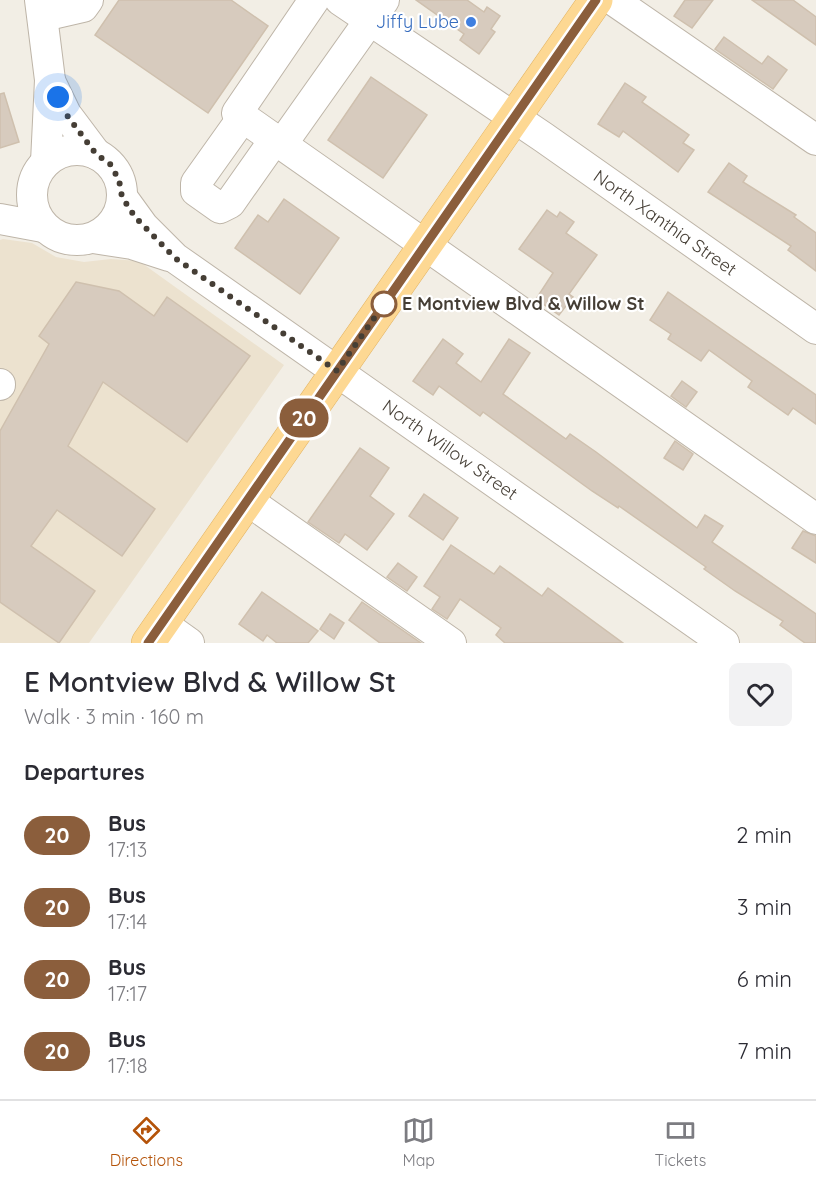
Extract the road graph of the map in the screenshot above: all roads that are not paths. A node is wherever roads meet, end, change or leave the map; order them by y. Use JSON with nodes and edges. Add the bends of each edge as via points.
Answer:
{"nodes":[{"id":1,"x":88,"y":0,"type":"edge"},
{"id":2,"x":314,"y":0,"type":"edge"},
{"id":3,"x":340,"y":0,"type":"edge"},
{"id":4,"x":596,"y":0,"type":"edge"},
{"id":5,"x":613,"y":0,"type":"edge"},
{"id":6,"x":42,"y":8,"type":"edge"},
{"id":7,"x":377,"y":10,"type":"edge"},
{"id":8,"x":50,"y":80,"type":"junction"},
{"id":9,"x":243,"y":117,"type":"junction"},
{"id":10,"x":514,"y":117,"type":"junction"},
{"id":11,"x":816,"y":140,"type":"edge"},
{"id":12,"x":279,"y":142,"type":"junction"},
{"id":13,"x":96,"y":154,"type":"junction"},
{"id":14,"x":41,"y":169,"type":"junction"},
{"id":15,"x":122,"y":197,"type":"junction"},
{"id":16,"x":0,"y":201,"type":"edge"},
{"id":17,"x":0,"y":219,"type":"edge"},
{"id":18,"x":43,"y":227,"type":"junction"},
{"id":19,"x":93,"y":238,"type":"junction"},
{"id":20,"x":426,"y":244,"type":"junction"},
{"id":21,"x":175,"y":258,"type":"junction"},
{"id":22,"x":816,"y":329,"type":"edge"},
{"id":23,"x":337,"y":371,"type":"junction"},
{"id":24,"x":247,"y":500,"type":"junction"},
{"id":25,"x":816,"y":519,"type":"edge"},
{"id":26,"x":154,"y":633,"type":"edge"},
{"id":27,"x":189,"y":643,"type":"edge"},
{"id":28,"x":451,"y":643,"type":"edge"},
{"id":29,"x":724,"y":643,"type":"edge"}],
"edges":[{"from":1,"to":6,"type":"street","via":[[83,7]]},
{"from":2,"to":9,"type":"street","via":[[237,113]]},
{"from":3,"to":7,"type":"street","name":"North Xanthia Street"},
{"from":4,"to":10,"type":"main road"},
{"from":5,"to":11,"type":"street"},
{"from":6,"to":8,"type":"street"},
{"from":7,"to":10,"type":"street","name":"North Xanthia Street"},
{"from":7,"to":12,"type":"street"},
{"from":8,"to":13,"type":"street","via":[[66,114]]},
{"from":8,"to":14,"type":"street"},
{"from":9,"to":12,"type":"street"},
{"from":9,"to":12,"type":"street","via":[[196,183],[196,191],[220,208],[230,203]]},
{"from":10,"to":20,"type":"main road"},
{"from":10,"to":22,"type":"street","name":"North Xanthia Street"},
{"from":12,"to":20,"type":"street"},
{"from":13,"to":14,"type":"street","via":[[78,150],[61,153]]},
{"from":13,"to":15,"type":"street","via":[[110,164]]},
{"from":14,"to":16,"type":"street"},
{"from":14,"to":18,"type":"street","via":[[31,194],[34,212]]},
{"from":15,"to":19,"type":"street","via":[[118,214],[108,229]]},
{"from":15,"to":21,"type":"street","name":"North Willow Street","via":[[143,226]]},
{"from":17,"to":18,"type":"street"},
{"from":18,"to":19,"type":"street","via":[[58,237],[75,241]]},
{"from":19,"to":21,"type":"street","name":"North Willow Street","via":[[132,244]]},
{"from":20,"to":23,"type":"main road"},
{"from":20,"to":25,"type":"street"},
{"from":21,"to":23,"type":"street","name":"North Willow Street"},
{"from":23,"to":24,"type":"main road"},
{"from":23,"to":29,"type":"street","name":"North Willow Street"},
{"from":24,"to":26,"type":"main road"},
{"from":24,"to":28,"type":"street"},
{"from":26,"to":27,"type":"street"}]}
